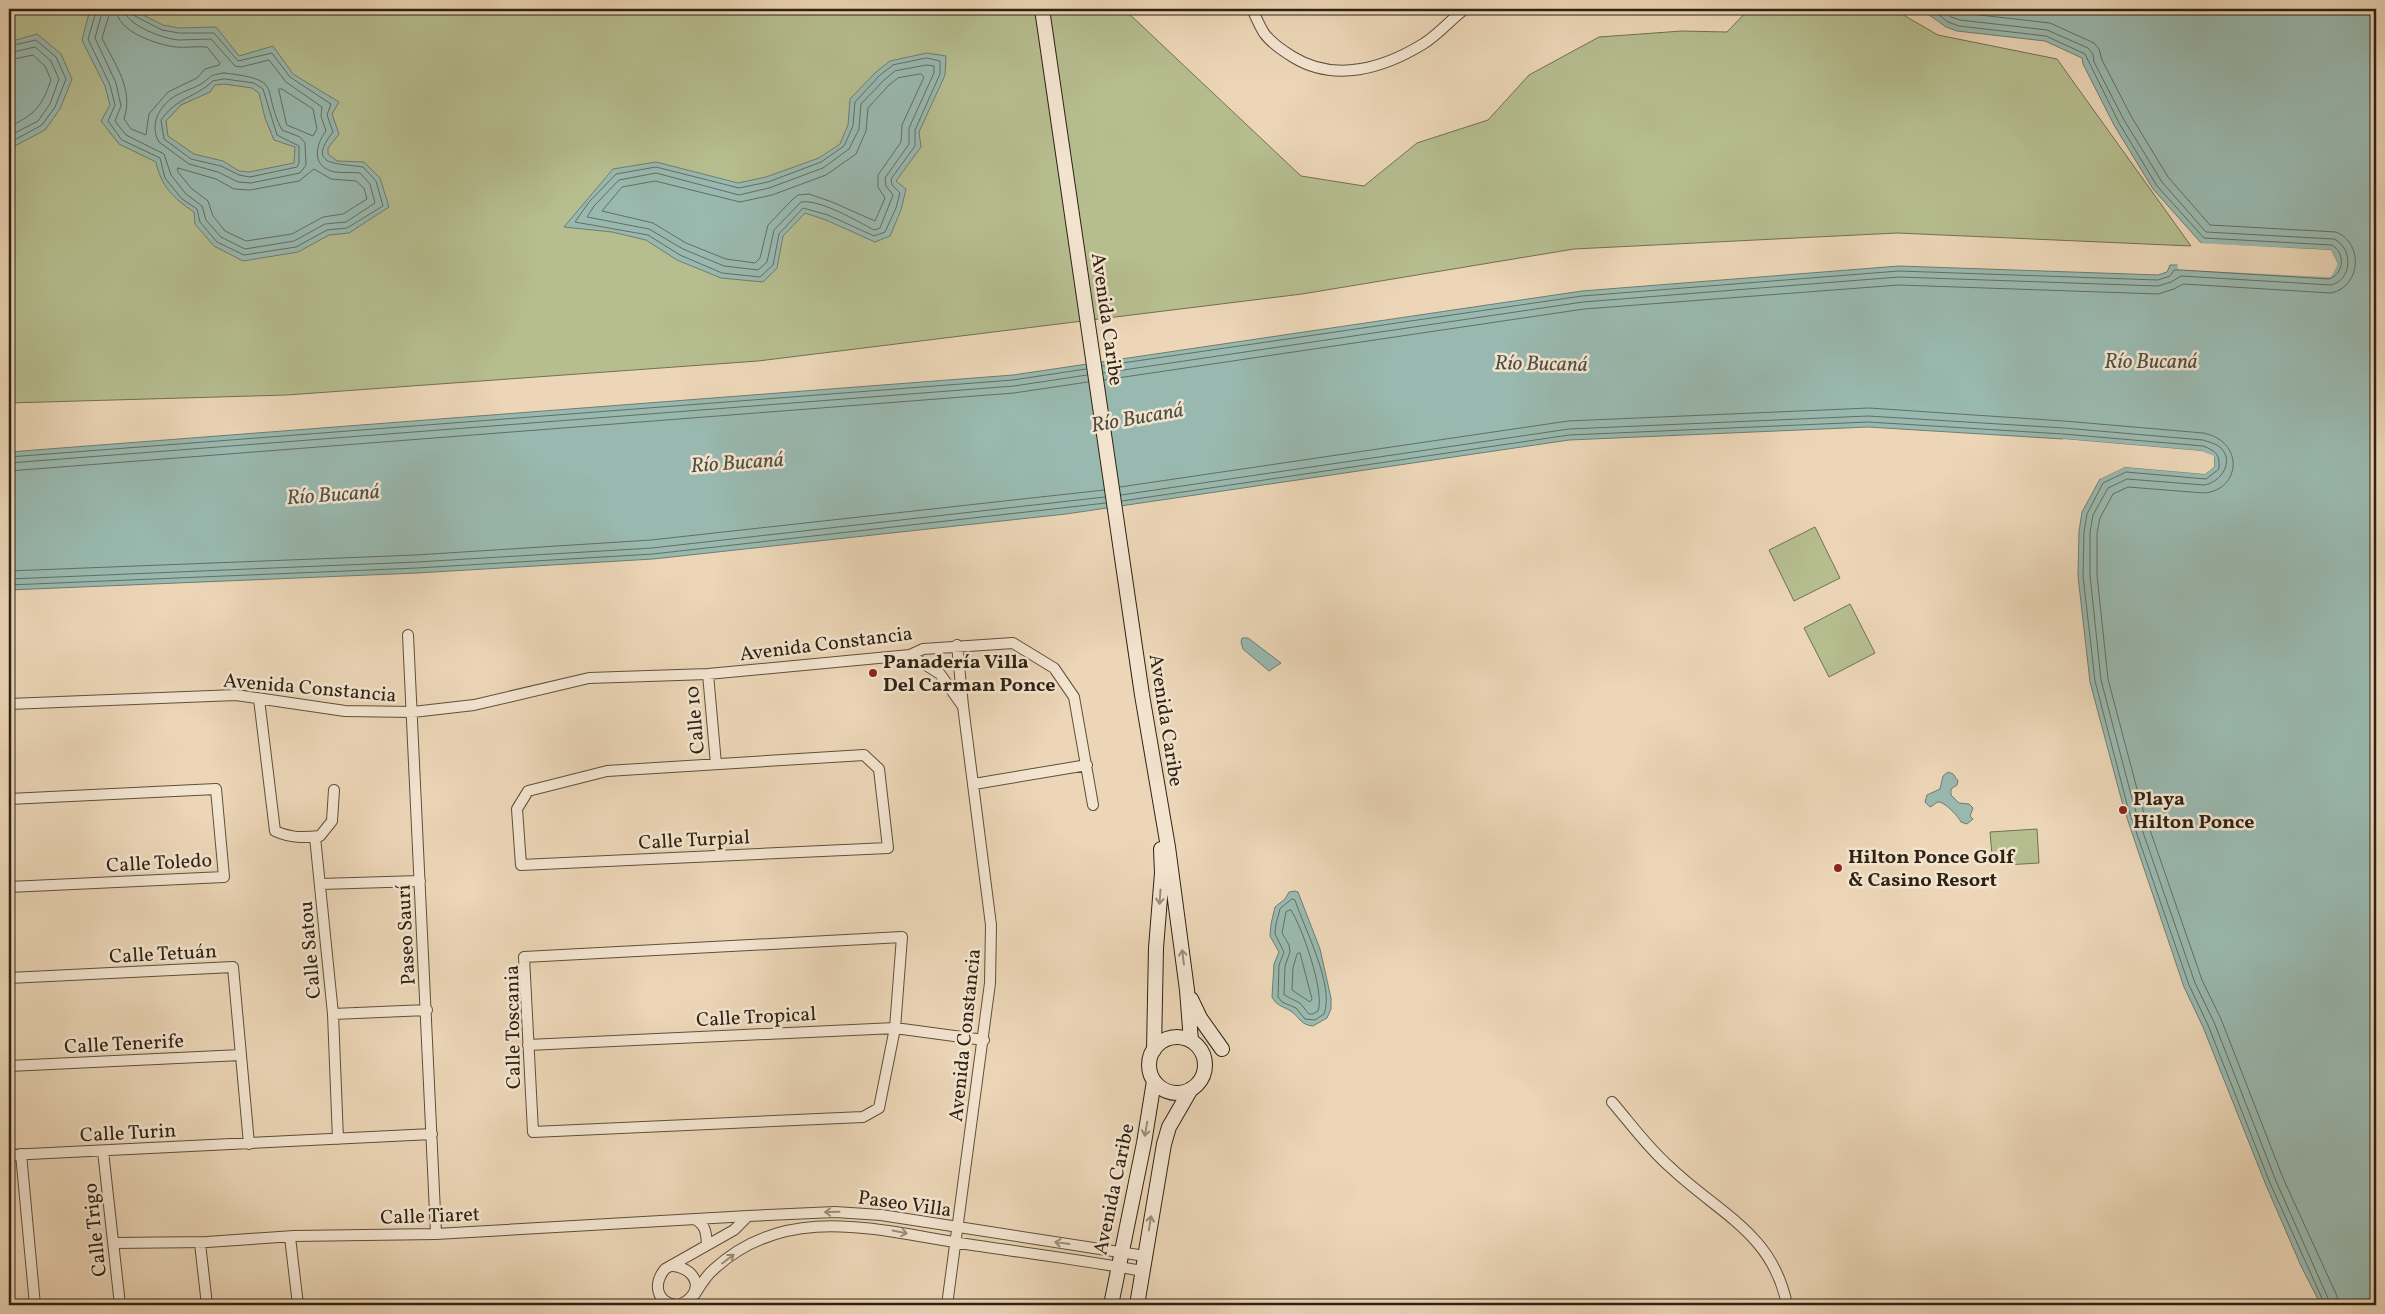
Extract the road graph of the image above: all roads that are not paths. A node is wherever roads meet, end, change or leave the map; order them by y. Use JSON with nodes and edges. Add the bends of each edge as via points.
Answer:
{"nodes":[{"id":1,"x":1042,"y":9,"type":"edge"},
{"id":2,"x":1252,"y":9,"type":"edge"},
{"id":3,"x":1464,"y":9,"type":"edge"},
{"id":4,"x":408,"y":634,"type":"dead end"},
{"id":5,"x":958,"y":645,"type":"junction"},
{"id":6,"x":910,"y":655,"type":"junction"},
{"id":7,"x":708,"y":674,"type":"junction"},
{"id":8,"x":260,"y":699,"type":"junction"},
{"id":9,"x":9,"y":704,"type":"edge"},
{"id":10,"x":963,"y":706,"type":"junction"},
{"id":11,"x":413,"y":712,"type":"junction"},
{"id":12,"x":716,"y":764,"type":"junction"},
{"id":13,"x":1088,"y":765,"type":"junction"},
{"id":14,"x":974,"y":784,"type":"junction"},
{"id":15,"x":334,"y":790,"type":"dead end"},
{"id":16,"x":9,"y":799,"type":"edge"},
{"id":17,"x":1093,"y":805,"type":"dead end"},
{"id":18,"x":1162,"y":814,"type":"junction"},
{"id":19,"x":315,"y":836,"type":"junction"},
{"id":20,"x":420,"y":881,"type":"junction"},
{"id":21,"x":320,"y":884,"type":"junction"},
{"id":22,"x":9,"y":887,"type":"edge"},
{"id":23,"x":9,"y":978,"type":"edge"},
{"id":24,"x":1187,"y":990,"type":"junction"},
{"id":25,"x":427,"y":1010,"type":"junction"},
{"id":26,"x":333,"y":1014,"type":"junction"},
{"id":27,"x":895,"y":1028,"type":"junction"},
{"id":28,"x":984,"y":1040,"type":"junction"},
{"id":29,"x":1191,"y":1041,"type":"junction"},
{"id":30,"x":528,"y":1044,"type":"junction"},
{"id":31,"x":1222,"y":1049,"type":"dead end"},
{"id":32,"x":1154,"y":1050,"type":"junction"},
{"id":33,"x":241,"y":1055,"type":"junction"},
{"id":34,"x":9,"y":1066,"type":"edge"},
{"id":35,"x":1154,"y":1081,"type":"junction"},
{"id":36,"x":1191,"y":1089,"type":"junction"},
{"id":37,"x":1612,"y":1102,"type":"dead end"},
{"id":38,"x":432,"y":1134,"type":"junction"},
{"id":39,"x":338,"y":1139,"type":"junction"},
{"id":40,"x":249,"y":1144,"type":"junction"},
{"id":41,"x":103,"y":1151,"type":"junction"},
{"id":42,"x":21,"y":1154,"type":"junction"},
{"id":43,"x":9,"y":1155,"type":"edge"},
{"id":44,"x":748,"y":1216,"type":"junction"},
{"id":45,"x":696,"y":1219,"type":"junction"},
{"id":46,"x":958,"y":1228,"type":"junction"},
{"id":47,"x":436,"y":1234,"type":"junction"},
{"id":48,"x":290,"y":1237,"type":"junction"},
{"id":49,"x":200,"y":1242,"type":"junction"},
{"id":50,"x":113,"y":1243,"type":"junction"},
{"id":51,"x":956,"y":1243,"type":"junction"},
{"id":52,"x":707,"y":1244,"type":"junction"},
{"id":53,"x":1120,"y":1252,"type":"junction"},
{"id":54,"x":1145,"y":1256,"type":"junction"},
{"id":55,"x":674,"y":1266,"type":"junction"},
{"id":56,"x":1117,"y":1266,"type":"junction"},
{"id":57,"x":1142,"y":1271,"type":"junction"},
{"id":58,"x":694,"y":1294,"type":"junction"},
{"id":59,"x":35,"y":1305,"type":"edge"},
{"id":60,"x":120,"y":1305,"type":"edge"},
{"id":61,"x":207,"y":1305,"type":"edge"},
{"id":62,"x":298,"y":1305,"type":"edge"},
{"id":63,"x":678,"y":1305,"type":"edge"},
{"id":64,"x":947,"y":1305,"type":"edge"},
{"id":65,"x":1111,"y":1305,"type":"edge"},
{"id":66,"x":1137,"y":1305,"type":"edge"},
{"id":67,"x":1787,"y":1305,"type":"edge"}],
"edges":[{"from":1,"to":18,"type":"street","name":"Avenida Caribe"},
{"from":2,"to":3,"type":"street","via":[[1265,34],[1286,53],[1317,69],[1348,72],[1411,51]]},
{"from":4,"to":11,"type":"street","name":"Paseo Saurí"},
{"from":5,"to":6,"type":"street","name":"Avenida Constancia","via":[[923,649]]},
{"from":5,"to":10,"type":"street","name":"Avenida Constancia"},
{"from":5,"to":13,"type":"street","via":[[1013,643],[1054,668],[1074,697]]},
{"from":6,"to":7,"type":"street","name":"Avenida Constancia"},
{"from":6,"to":10,"type":"street","via":[[940,674]]},
{"from":7,"to":11,"type":"street","name":"Avenida Constancia","via":[[589,678],[474,705]]},
{"from":7,"to":12,"type":"street","name":"Calle 10"},
{"from":8,"to":9,"type":"street","name":"Avenida Constancia","via":[[236,695]]},
{"from":8,"to":11,"type":"street","name":"Avenida Constancia","via":[[345,711]]},
{"from":8,"to":19,"type":"street","via":[[275,831],[289,837]]},
{"from":10,"to":14,"type":"street","name":"Avenida Constancia"},
{"from":11,"to":20,"type":"street","name":"Paseo Saurí"},
{"from":12,"to":12,"type":"street","name":"Calle Turpial","via":[[864,755],[879,769],[888,848],[521,865],[517,810],[528,791],[607,771]]},
{"from":13,"to":14,"type":"street"},
{"from":13,"to":17,"type":"street"},
{"from":14,"to":28,"type":"street","name":"Avenida Constancia","via":[[991,924],[990,983]]},
{"from":15,"to":19,"type":"street","via":[[332,821],[320,836]]},
{"from":16,"to":22,"type":"street","name":"Calle Toledo","via":[[216,789],[224,877]]},
{"from":24,"to":18,"type":"street","name":"Avenida Caribe","one_way":true},
{"from":18,"to":32,"type":"street","name":"Avenida Caribe","one_way":true},
{"from":19,"to":21,"type":"street","name":"Calle Satou"},
{"from":20,"to":21,"type":"street"},
{"from":20,"to":25,"type":"street","name":"Paseo Saurí"},
{"from":21,"to":26,"type":"street","name":"Calle Satou"},
{"from":23,"to":33,"type":"street","name":"Calle Tetuán","via":[[233,967]]},
{"from":24,"to":29,"type":"street","name":"Avenida Caribe"},
{"from":24,"to":31,"type":"street","via":[[1200,1018]]},
{"from":25,"to":26,"type":"street"},
{"from":25,"to":38,"type":"street","name":"Paseo Saurí"},
{"from":26,"to":39,"type":"street","name":"Calle Satou"},
{"from":27,"to":28,"type":"street","name":"Calle Tropical"},
{"from":27,"to":30,"type":"street","name":"Calle Tropical"},
{"from":27,"to":30,"type":"street","name":"Calle Toscania","via":[[879,1108],[863,1117],[532,1132]]},
{"from":27,"to":30,"type":"street","name":"Calle Toscania","via":[[902,937],[524,957]]},
{"from":28,"to":46,"type":"street","name":"Avenida Constancia"},
{"from":29,"to":32,"type":"street","via":[[1174,1038],[1159,1044]]},
{"from":29,"to":36,"type":"street","via":[[1202,1054],[1204,1063],[1200,1080]]},
{"from":32,"to":35,"type":"street","via":[[1149,1065]]},
{"from":33,"to":34,"type":"street","name":"Calle Tenerife"},
{"from":33,"to":40,"type":"street","name":"Calle Tetuán"},
{"from":35,"to":36,"type":"street","via":[[1167,1092]]},
{"from":35,"to":53,"type":"street","name":"Avenida Caribe","one_way":true},
{"from":54,"to":36,"type":"street","name":"Avenida Caribe","one_way":true,"via":[[1164,1144],[1169,1127]]},
{"from":37,"to":67,"type":"street","via":[[1670,1168],[1751,1233],[1774,1267]]},
{"from":38,"to":39,"type":"street","name":"Calle Turin"},
{"from":38,"to":47,"type":"street","name":"Paseo Saurí"},
{"from":39,"to":40,"type":"street","name":"Calle Turin"},
{"from":40,"to":41,"type":"street","name":"Calle Turin"},
{"from":41,"to":42,"type":"street","name":"Calle Turin"},
{"from":41,"to":50,"type":"street","name":"Calle Trigo"},
{"from":42,"to":43,"type":"street","name":"Calle Turin"},
{"from":42,"to":59,"type":"street"},
{"from":44,"to":45,"type":"street","name":"Calle Tiaret"},
{"from":46,"to":44,"type":"street","name":"Paseo Villa","one_way":true,"via":[[881,1215],[835,1212]]},
{"from":44,"to":52,"type":"street","name":"Paseo Villa","via":[[734,1230]]},
{"from":45,"to":47,"type":"street","name":"Calle Tiaret"},
{"from":45,"to":52,"type":"street","via":[[706,1231]]},
{"from":46,"to":51,"type":"street","name":"Avenida Constancia"},
{"from":53,"to":46,"type":"street","name":"Paseo Villa","one_way":true},
{"from":47,"to":48,"type":"street","name":"Calle Tiaret"},
{"from":48,"to":49,"type":"street","name":"Calle Tiaret"},
{"from":48,"to":62,"type":"street"},
{"from":49,"to":50,"type":"street","name":"Calle Tiaret"},
{"from":49,"to":61,"type":"street"},
{"from":50,"to":60,"type":"street","name":"Calle Trigo"},
{"from":51,"to":56,"type":"street","name":"Paseo Villa"},
{"from":58,"to":51,"type":"street","name":"Paseo Villa","one_way":true,"via":[[712,1270],[736,1253],[763,1238],[790,1230],[820,1225],[885,1229]]},
{"from":51,"to":64,"type":"street","name":"Avenida Constancia"},
{"from":52,"to":55,"type":"street","name":"Paseo Villa"},
{"from":53,"to":54,"type":"street","name":"Paseo Villa"},
{"from":53,"to":56,"type":"street","name":"Avenida Caribe"},
{"from":54,"to":57,"type":"street","name":"Avenida Caribe"},
{"from":55,"to":58,"type":"street","via":[[684,1267],[692,1274],[696,1284]]},
{"from":55,"to":63,"type":"street","name":"Paseo Villa","via":[[664,1270],[656,1288],[660,1298],[668,1304]]},
{"from":56,"to":57,"type":"street","name":"Paseo Villa"},
{"from":56,"to":65,"type":"street","name":"Avenida Caribe"},
{"from":57,"to":66,"type":"street","name":"Avenida Caribe"},
{"from":58,"to":63,"type":"street","name":"Paseo Villa","via":[[688,1302]]}]}
